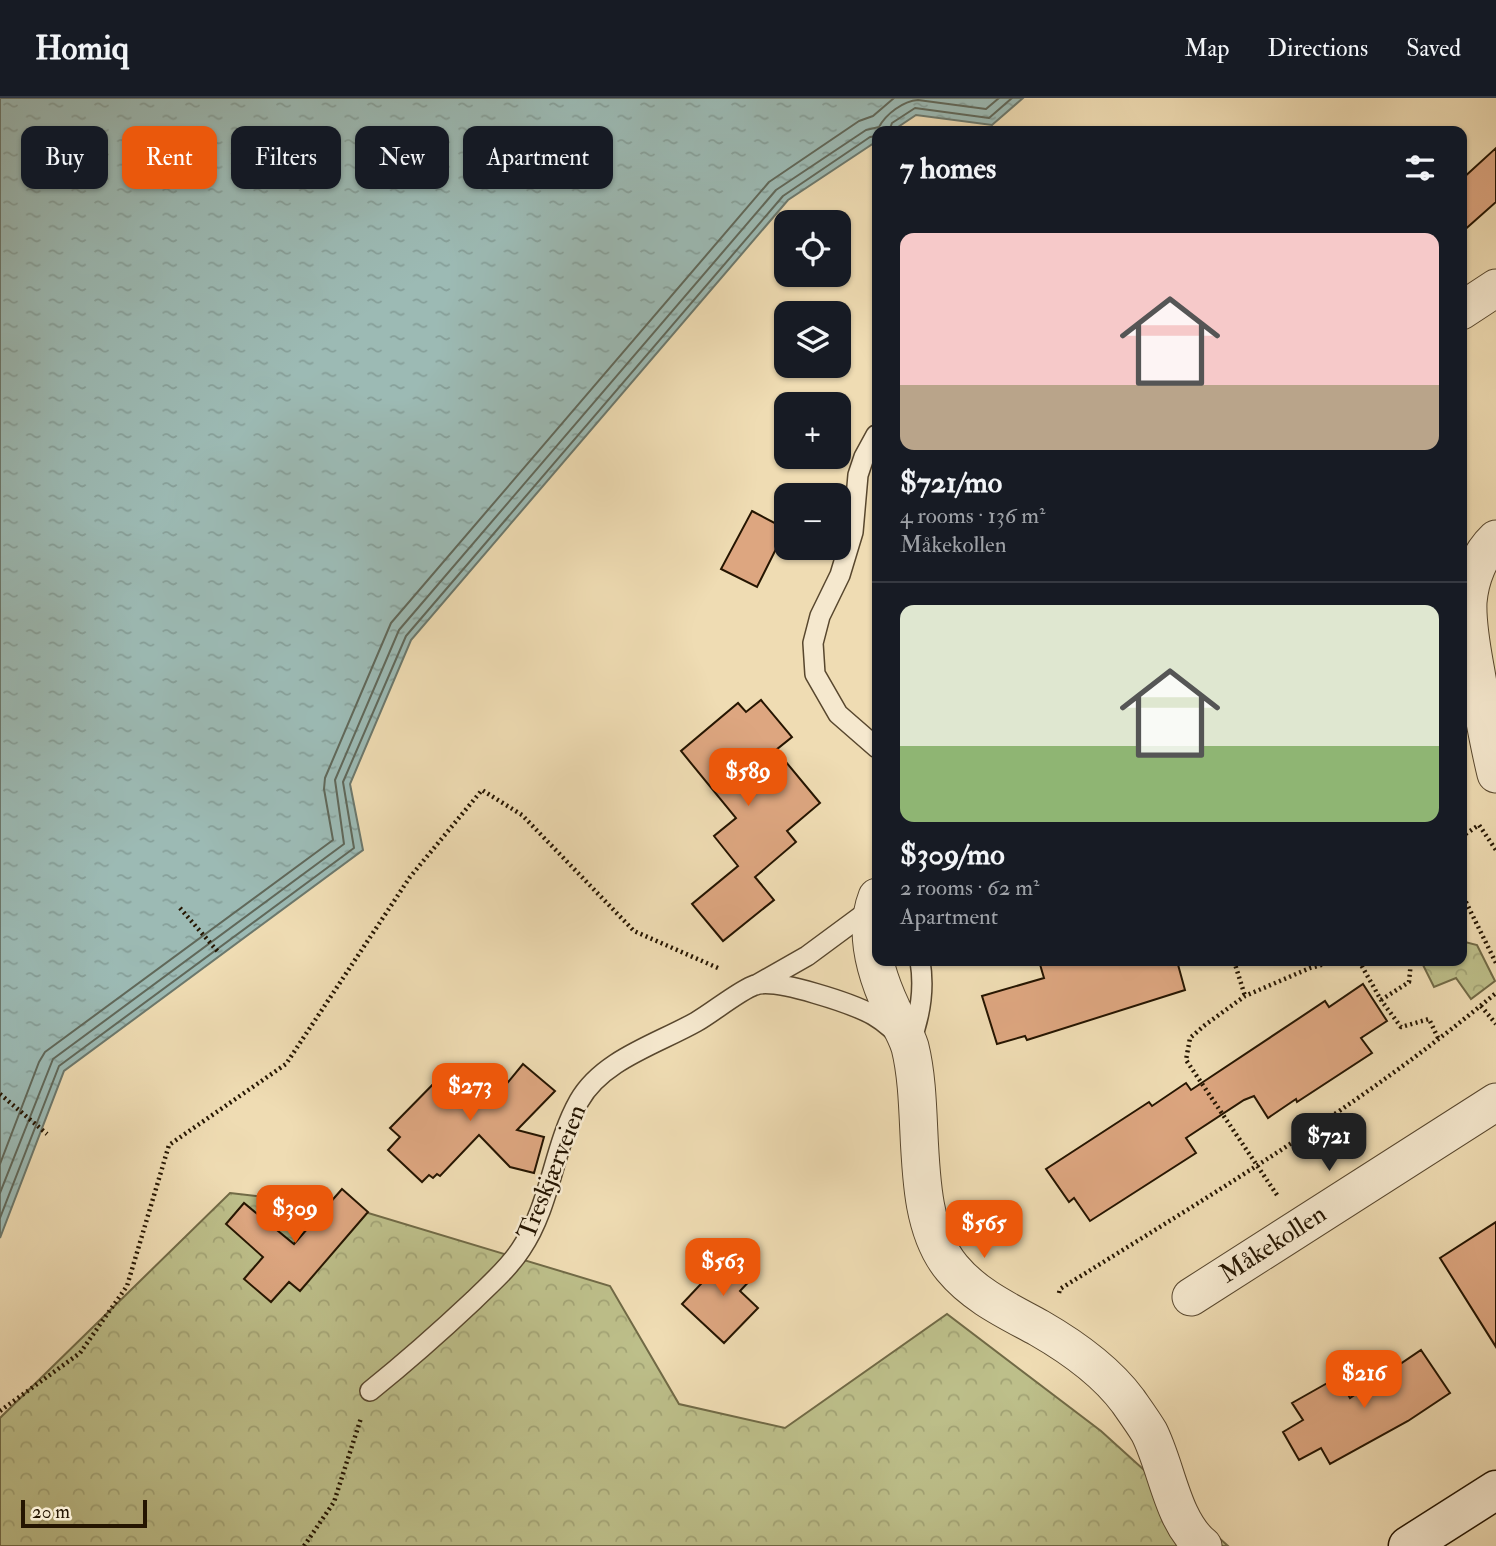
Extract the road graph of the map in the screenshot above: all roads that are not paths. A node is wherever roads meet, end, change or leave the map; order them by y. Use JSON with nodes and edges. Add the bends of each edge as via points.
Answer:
{"nodes":[{"id":1,"x":1496,"y":288,"type":"edge"},
{"id":2,"x":1467,"y":307,"type":"edge"},
{"id":3,"x":872,"y":442,"type":"edge"},
{"id":4,"x":1496,"y":539,"type":"edge"},
{"id":5,"x":1467,"y":576,"type":"edge"},
{"id":6,"x":872,"y":744,"type":"edge"},
{"id":7,"x":1496,"y":774,"type":"edge"},
{"id":8,"x":872,"y":904,"type":"edge"},
{"id":9,"x":872,"y":925,"type":"edge"},
{"id":10,"x":872,"y":945,"type":"edge"},
{"id":11,"x":876,"y":966,"type":"edge"},
{"id":12,"x":921,"y":966,"type":"edge"},
{"id":13,"x":756,"y":985,"type":"junction"},
{"id":14,"x":909,"y":1046,"type":"junction"},
{"id":15,"x":1496,"y":1102,"type":"edge"},
{"id":16,"x":1191,"y":1297,"type":"dead end"},
{"id":17,"x":370,"y":1391,"type":"road end"},
{"id":18,"x":1496,"y":1490,"type":"edge"},
{"id":19,"x":1203,"y":1546,"type":"edge"},
{"id":20,"x":1408,"y":1546,"type":"edge"}],
"edges":[{"from":1,"to":2,"type":"street"},
{"from":3,"to":6,"type":"lane","via":[[858,475],[853,532],[814,643],[815,674],[838,714]]},
{"from":4,"to":5,"type":"street"},
{"from":5,"to":7,"type":"street","via":[[1471,639]]},
{"from":8,"to":13,"type":"lane","name":"Treskjærveien","via":[[807,956]]},
{"from":9,"to":10,"type":"street"},
{"from":11,"to":14,"type":"street"},
{"from":12,"to":14,"type":"lane","via":[[922,1000]]},
{"from":13,"to":14,"type":"lane","via":[[818,995],[870,1014],[891,1026]]},
{"from":13,"to":17,"type":"lane","name":"Treskjærveien","via":[[606,1070],[589,1086],[571,1119],[522,1249],[426,1346]]},
{"from":14,"to":19,"type":"street","via":[[917,1089],[925,1202],[940,1253],[977,1292],[1108,1376],[1149,1433],[1182,1519]]},
{"from":15,"to":16,"type":"street","name":"Måkekollen"},
{"from":18,"to":20,"type":"main road"}]}
